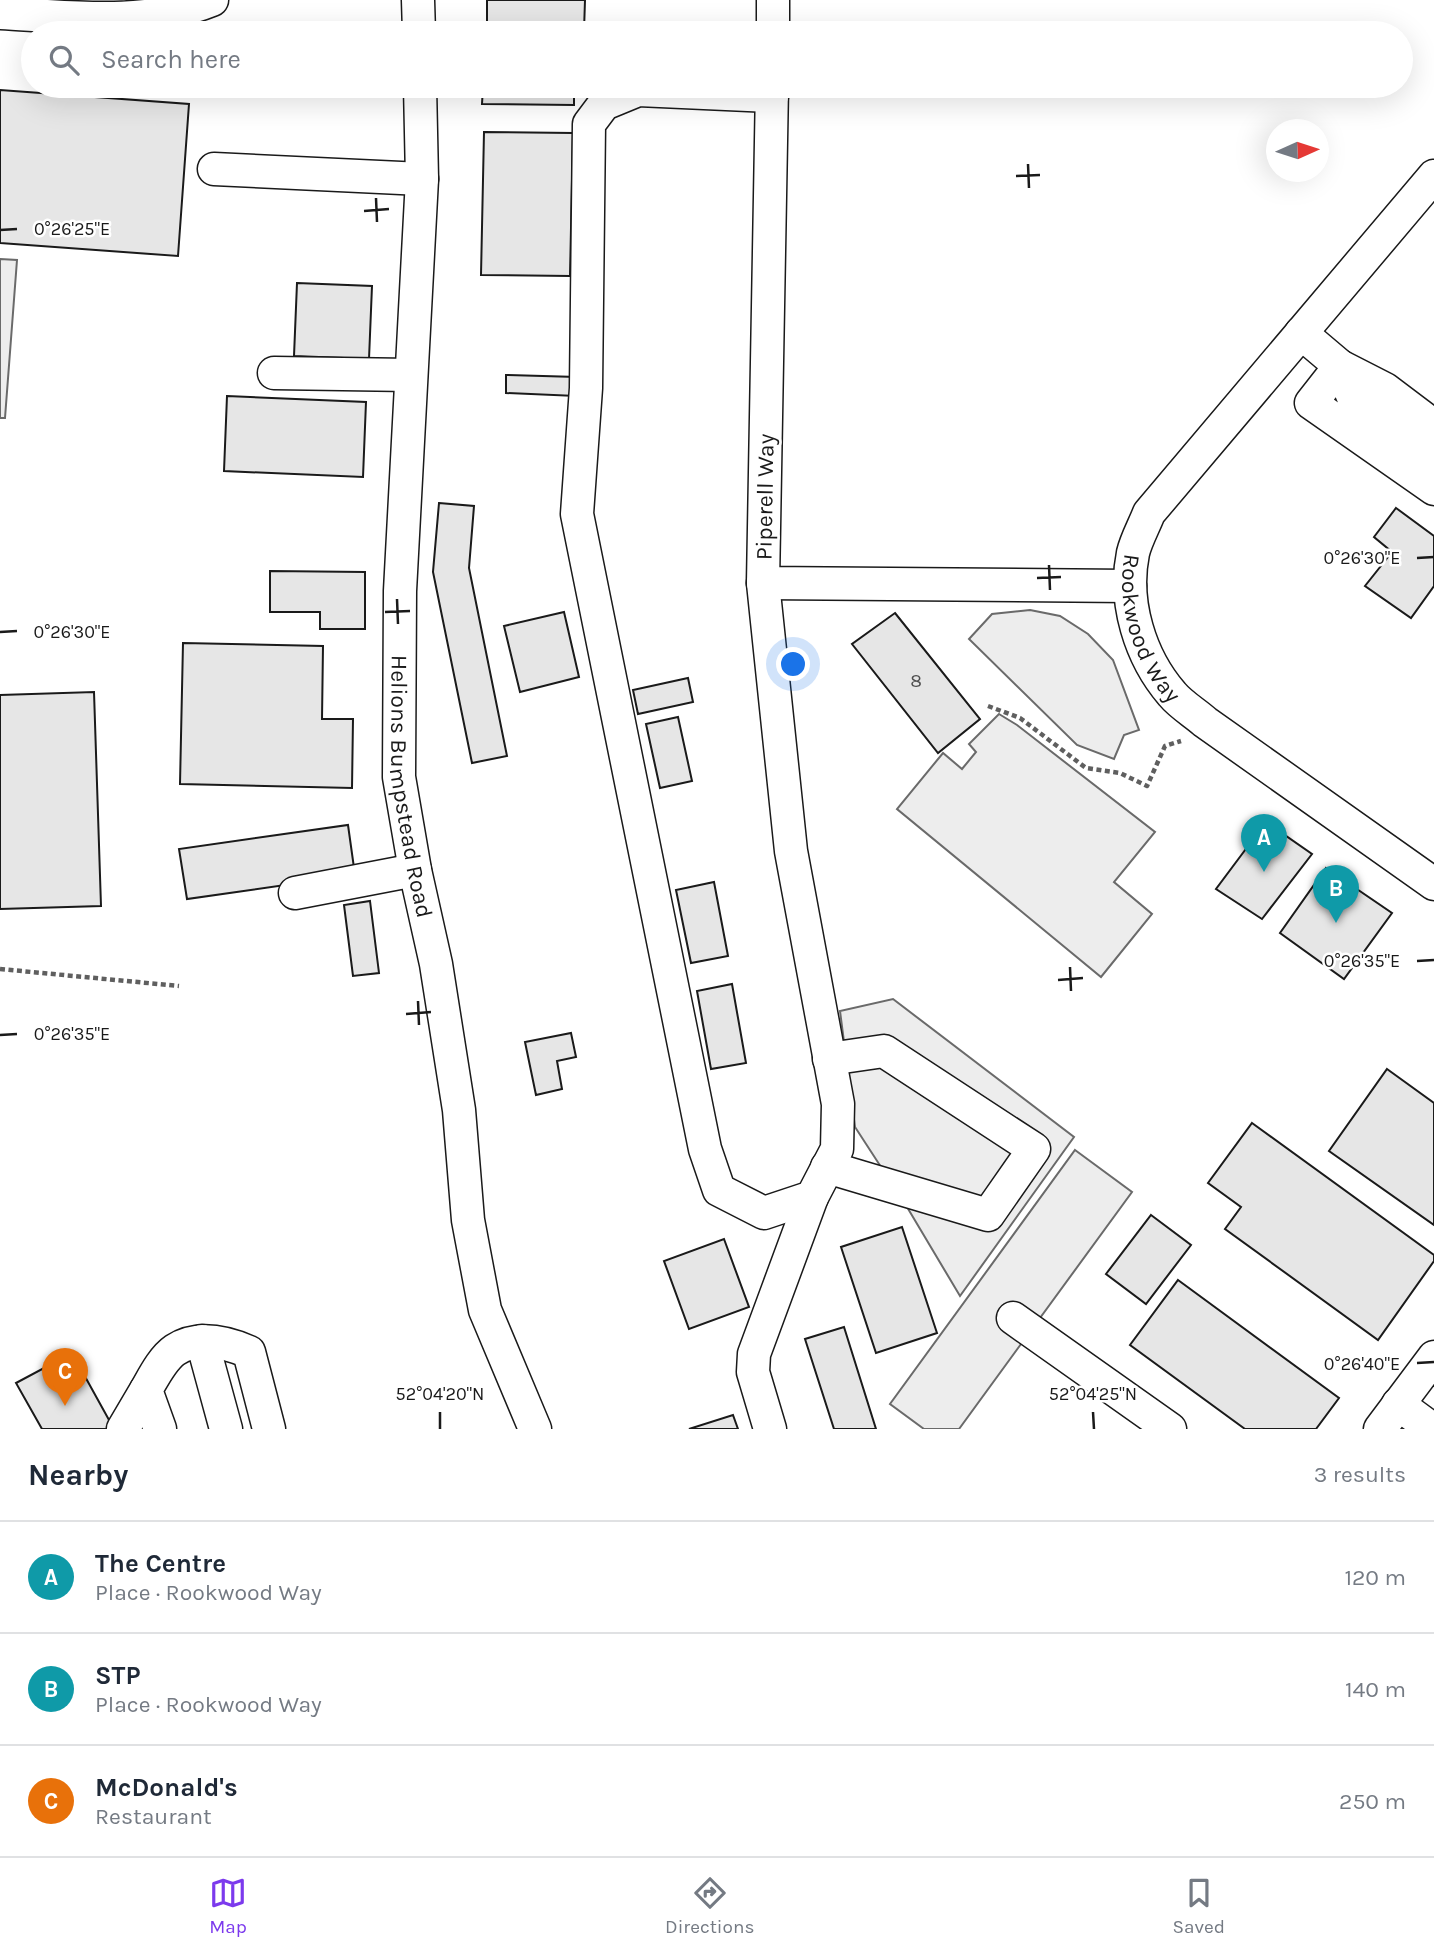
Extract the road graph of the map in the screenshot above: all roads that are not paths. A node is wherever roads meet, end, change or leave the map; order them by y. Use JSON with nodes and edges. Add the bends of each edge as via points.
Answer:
{"nodes":[{"id":1,"x":212,"y":0,"type":"edge"},
{"id":2,"x":418,"y":0,"type":"edge"},
{"id":3,"x":774,"y":0,"type":"edge"},
{"id":4,"x":0,"y":13,"type":"edge"},
{"id":5,"x":419,"y":21,"type":"edge"},
{"id":6,"x":773,"y":21,"type":"edge"},
{"id":7,"x":420,"y":98,"type":"edge"},
{"id":8,"x":619,"y":98,"type":"edge"},
{"id":9,"x":772,"y":98,"type":"edge"},
{"id":10,"x":214,"y":169,"type":"dead end"},
{"id":11,"x":1434,"y":176,"type":"edge"},
{"id":12,"x":422,"y":179,"type":"junction"},
{"id":13,"x":1301,"y":332,"type":"junction"},
{"id":14,"x":1340,"y":366,"type":"junction"},
{"id":15,"x":274,"y":373,"type":"dead end"},
{"id":16,"x":411,"y":374,"type":"junction"},
{"id":17,"x":1434,"y":426,"type":"edge"},
{"id":18,"x":1434,"y":460,"type":"edge"},
{"id":19,"x":1434,"y":489,"type":"edge"},
{"id":20,"x":763,"y":583,"type":"junction"},
{"id":21,"x":1130,"y":586,"type":"junction"},
{"id":22,"x":415,"y":870,"type":"junction"},
{"id":23,"x":1434,"y":884,"type":"edge"},
{"id":24,"x":295,"y":893,"type":"dead end"},
{"id":25,"x":829,"y":1059,"type":"junction"},
{"id":26,"x":827,"y":1167,"type":"junction"},
{"id":27,"x":812,"y":1197,"type":"junction"},
{"id":28,"x":1013,"y":1318,"type":"dead end"},
{"id":29,"x":202,"y":1341,"type":"junction"},
{"id":30,"x":1434,"y":1357,"type":"edge"},
{"id":31,"x":146,"y":1390,"type":"junction"},
{"id":32,"x":1398,"y":1404,"type":"junction"},
{"id":33,"x":123,"y":1429,"type":"edge"},
{"id":34,"x":160,"y":1429,"type":"edge"},
{"id":35,"x":226,"y":1429,"type":"edge"},
{"id":36,"x":269,"y":1429,"type":"edge"},
{"id":37,"x":535,"y":1429,"type":"edge"},
{"id":38,"x":770,"y":1429,"type":"edge"},
{"id":39,"x":1170,"y":1429,"type":"edge"},
{"id":40,"x":1380,"y":1429,"type":"edge"},
{"id":41,"x":1432,"y":1429,"type":"edge"}],
"edges":[{"from":1,"to":4,"type":"street","via":[[188,10],[119,19]]},
{"from":2,"to":5,"type":"street"},
{"from":3,"to":6,"type":"street"},
{"from":7,"to":12,"type":"street","name":"Helions Bumpstead Road"},
{"from":8,"to":27,"type":"street","via":[[604,104],[589,124],[586,388],[577,514],[705,1149],[719,1190],[765,1213]]},
{"from":9,"to":20,"type":"street","name":"Piperell Way"},
{"from":10,"to":12,"type":"street"},
{"from":11,"to":13,"type":"street","name":"Rookwood Way"},
{"from":12,"to":16,"type":"street","name":"Helions Bumpstead Road"},
{"from":13,"to":14,"type":"street"},
{"from":13,"to":21,"type":"street","name":"Rookwood Way","via":[[1149,513],[1133,552]]},
{"from":14,"to":17,"type":"street","via":[[1385,388]]},
{"from":14,"to":18,"type":"street","via":[[1356,404]]},
{"from":14,"to":19,"type":"street","via":[[1311,402]]},
{"from":15,"to":16,"type":"street"},
{"from":16,"to":22,"type":"street","name":"Helions Bumpstead Road","via":[[400,591],[399,777]]},
{"from":20,"to":21,"type":"street","name":"Piperell Way"},
{"from":20,"to":25,"type":"street","via":[[791,851]]},
{"from":21,"to":23,"type":"street","name":"Rookwood Way","via":[[1137,631],[1153,670],[1174,696]]},
{"from":22,"to":24,"type":"street"},
{"from":22,"to":37,"type":"street","name":"Helions Bumpstead Road","via":[[436,964],[459,1110],[468,1220],[485,1310]]},
{"from":25,"to":26,"type":"street","via":[[838,1104],[837,1149]]},
{"from":25,"to":26,"type":"street","via":[[884,1051],[1034,1149],[988,1215]]},
{"from":26,"to":27,"type":"street"},
{"from":27,"to":38,"type":"street","via":[[754,1354],[754,1372]]},
{"from":28,"to":39,"type":"street"},
{"from":29,"to":31,"type":"street","via":[[175,1350]]},
{"from":29,"to":35,"type":"street"},
{"from":29,"to":36,"type":"street","via":[[249,1352]]},
{"from":30,"to":32,"type":"street"},
{"from":31,"to":33,"type":"street"},
{"from":31,"to":34,"type":"street"},
{"from":32,"to":40,"type":"street"},
{"from":32,"to":41,"type":"street"}]}
